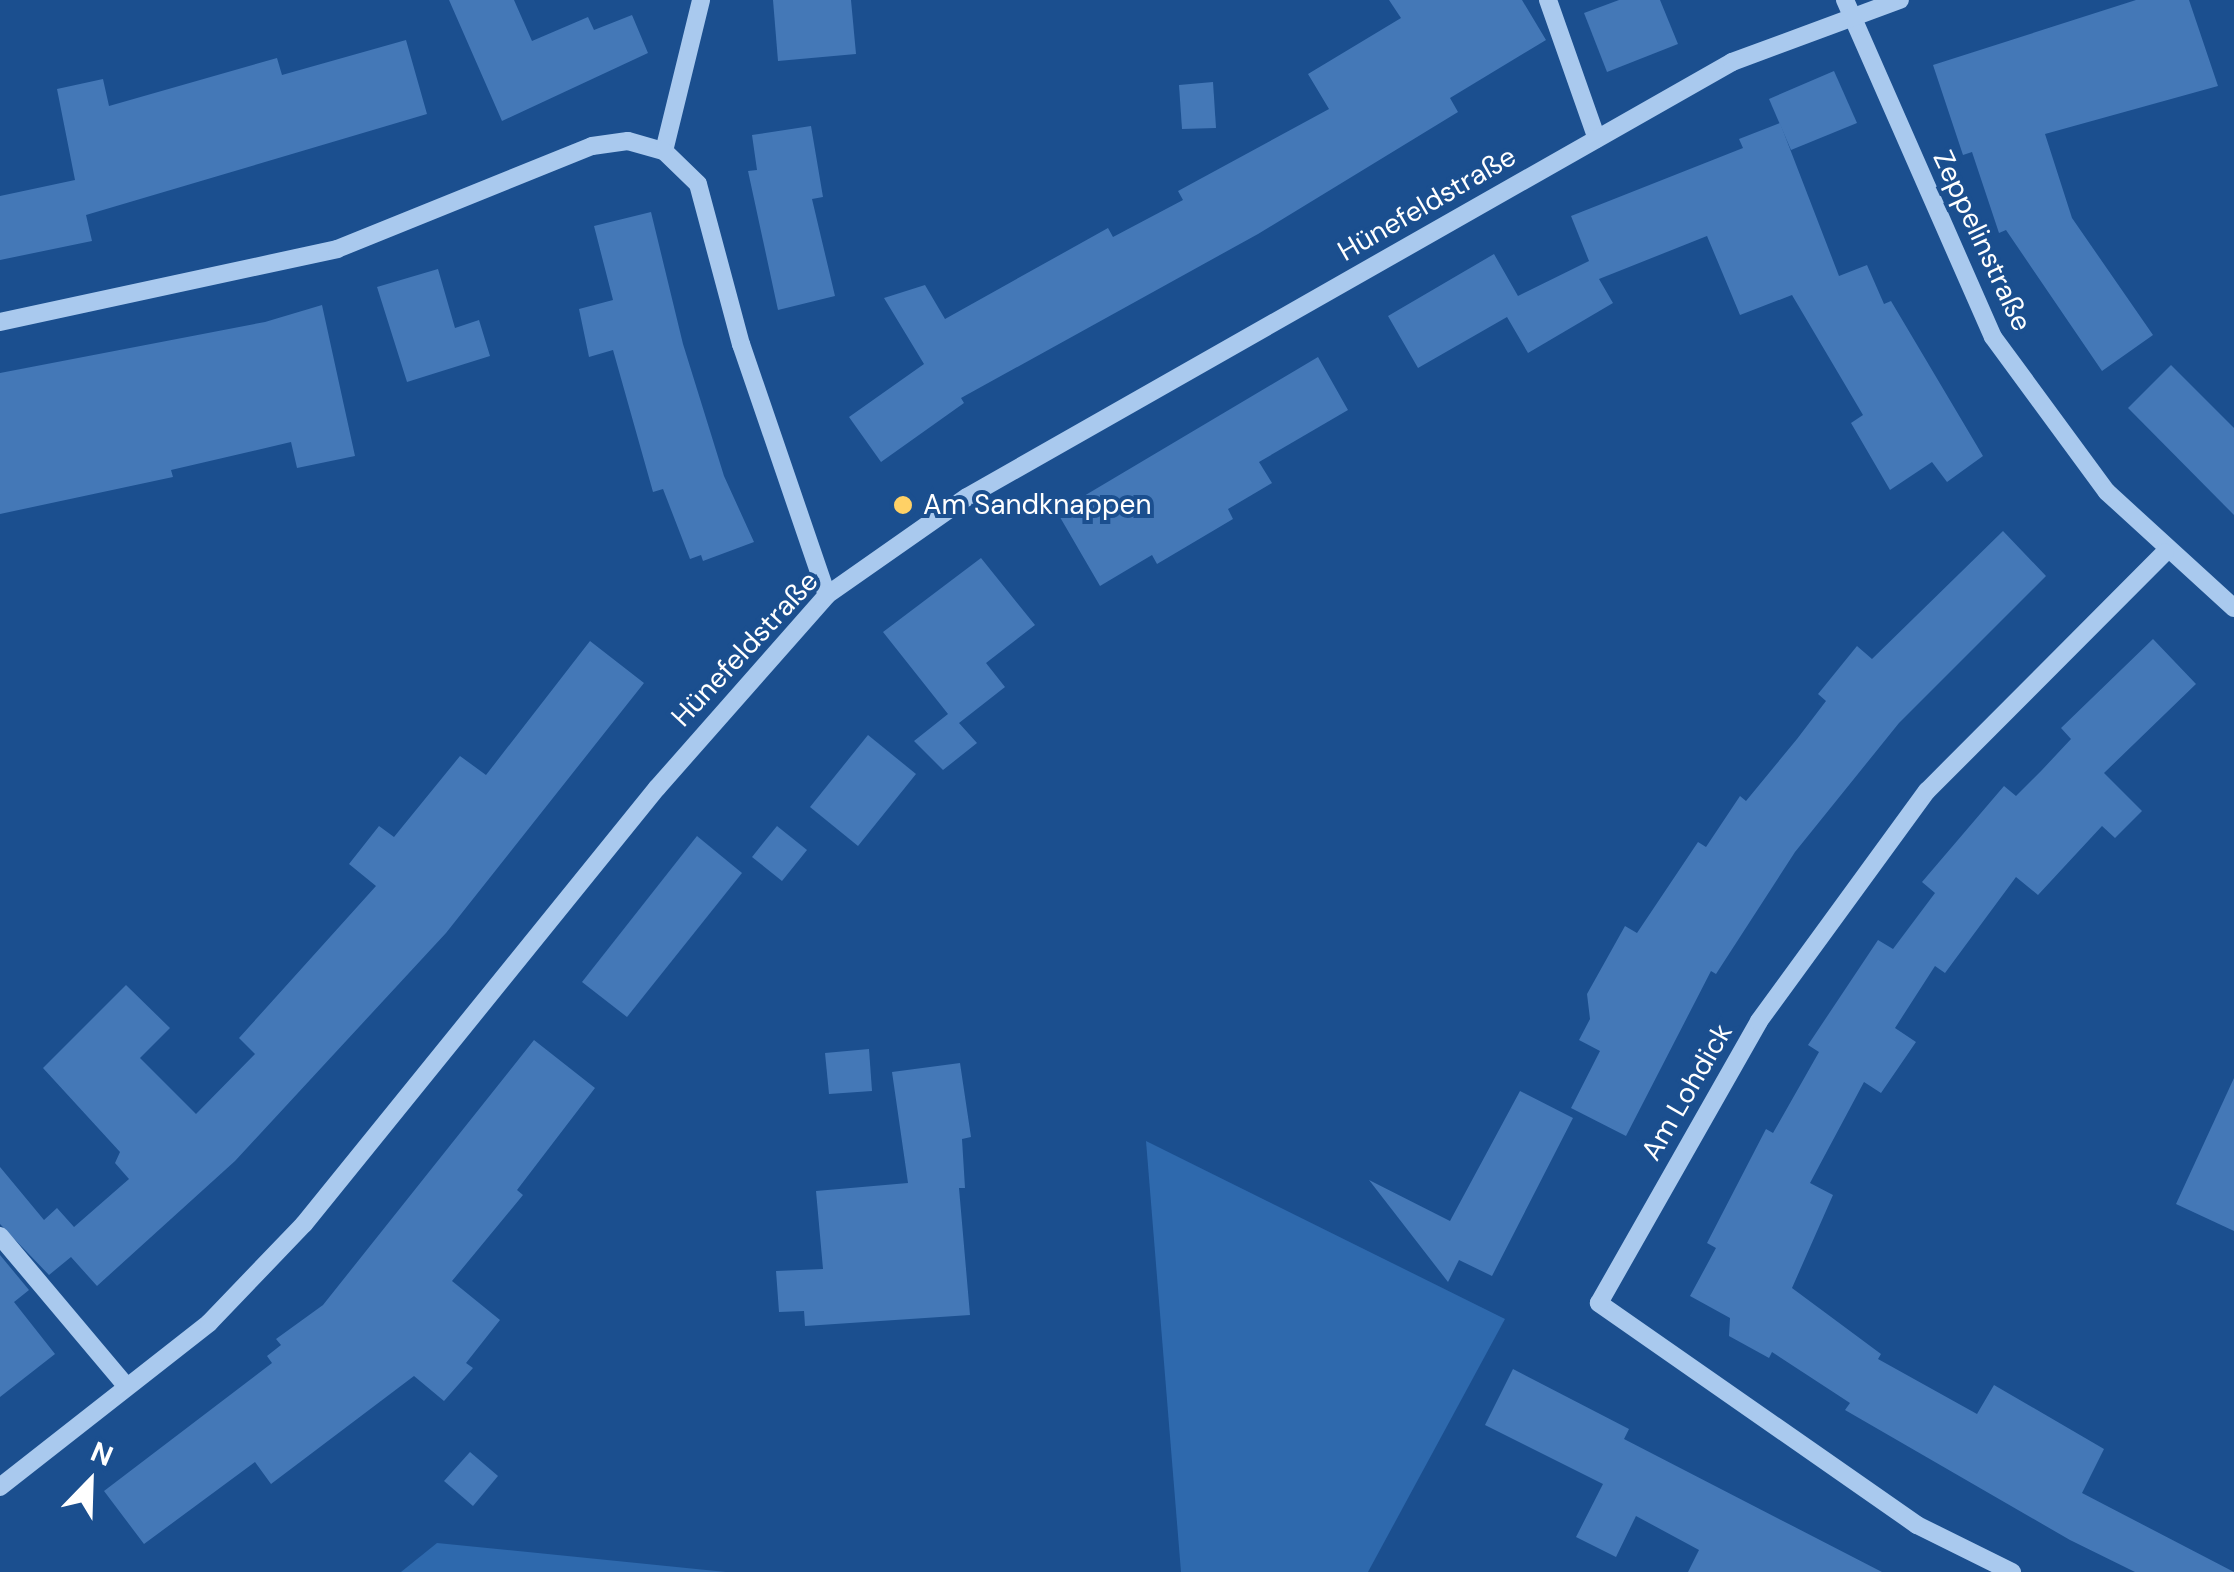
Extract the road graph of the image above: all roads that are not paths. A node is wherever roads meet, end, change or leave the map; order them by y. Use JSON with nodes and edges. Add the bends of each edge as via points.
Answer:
{"nodes":[{"id":1,"x":701,"y":0,"type":"edge"},
{"id":2,"x":1548,"y":0,"type":"edge"},
{"id":3,"x":1900,"y":0,"type":"edge"},
{"id":4,"x":1848,"y":8,"type":"edge"},
{"id":5,"x":1597,"y":138,"type":"junction"},
{"id":6,"x":664,"y":151,"type":"junction"},
{"id":7,"x":0,"y":322,"type":"edge"},
{"id":8,"x":2165,"y":552,"type":"junction"},
{"id":9,"x":828,"y":594,"type":"junction"},
{"id":10,"x":2234,"y":608,"type":"edge"},
{"id":11,"x":0,"y":1236,"type":"edge"},
{"id":12,"x":127,"y":1387,"type":"junction"},
{"id":13,"x":0,"y":1487,"type":"edge"},
{"id":14,"x":2012,"y":1572,"type":"edge"}],
"edges":[{"from":1,"to":6,"type":"street"},
{"from":2,"to":5,"type":"street"},
{"from":3,"to":4,"type":"street","name":"Hünefeldstraße"},
{"from":4,"to":5,"type":"street","name":"Hünefeldstraße","via":[[1732,62]]},
{"from":4,"to":8,"type":"street","name":"Zeppelinstraße","via":[[1994,337],[2048,419]]},
{"from":5,"to":9,"type":"street","name":"Hünefeldstraße","via":[[968,497]]},
{"from":6,"to":7,"type":"street","via":[[628,141],[592,146],[337,250]]},
{"from":6,"to":9,"type":"street","via":[[698,184],[741,344]]},
{"from":8,"to":10,"type":"street","name":"Zeppelinstraße"},
{"from":8,"to":14,"type":"street","name":"Am Lohdick","via":[[1927,791],[1759,1022],[1600,1303],[1917,1525]]},
{"from":9,"to":12,"type":"street","name":"Hünefeldstraße","via":[[657,788],[304,1224],[210,1323]]},
{"from":11,"to":12,"type":"street"},
{"from":12,"to":13,"type":"street","name":"Hünefeldstraße"}]}
